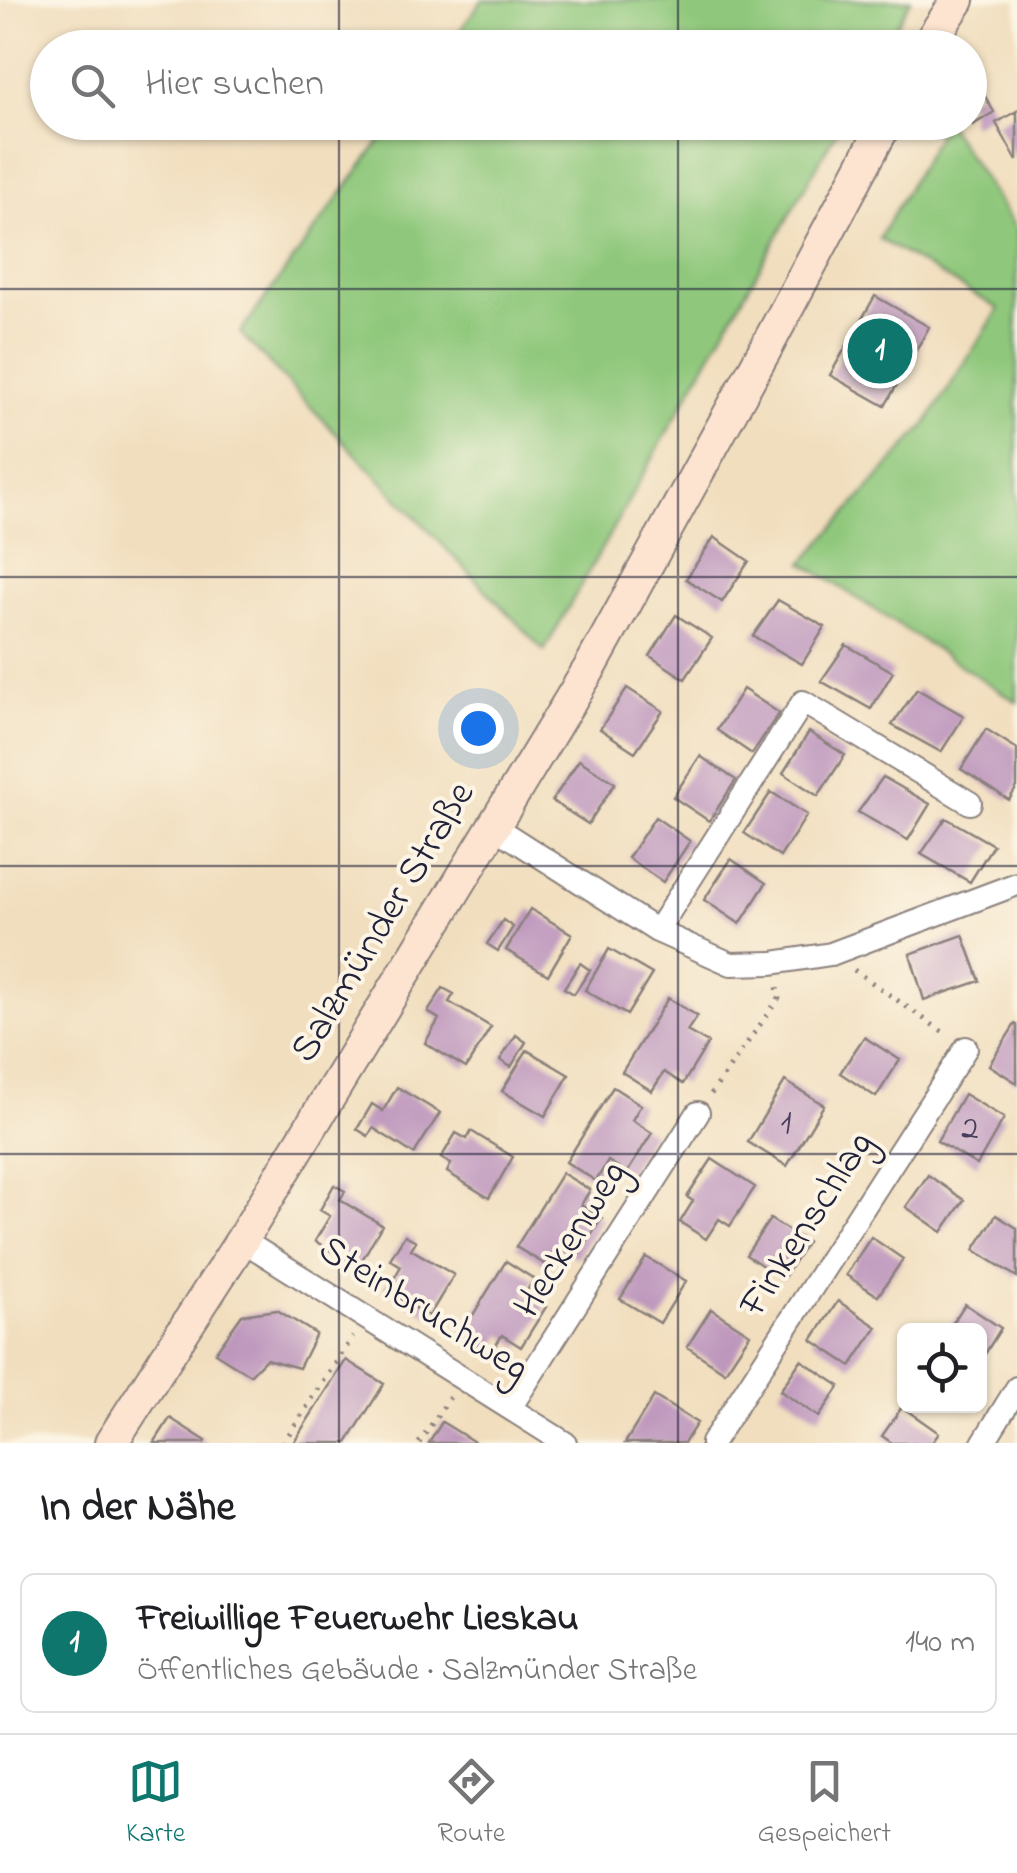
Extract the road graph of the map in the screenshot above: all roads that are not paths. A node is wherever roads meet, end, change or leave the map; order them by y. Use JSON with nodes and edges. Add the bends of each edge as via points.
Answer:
{"nodes":[{"id":1,"x":958,"y":0,"type":"edge"},
{"id":2,"x":938,"y":30,"type":"edge"},
{"id":3,"x":876,"y":140,"type":"edge"},
{"id":4,"x":970,"y":803,"type":"dead end"},
{"id":5,"x":493,"y":826,"type":"junction"},
{"id":6,"x":1017,"y":884,"type":"edge"},
{"id":7,"x":657,"y":931,"type":"junction"},
{"id":8,"x":966,"y":1048,"type":"road end"},
{"id":9,"x":698,"y":1113,"type":"road end"},
{"id":10,"x":242,"y":1240,"type":"junction"},
{"id":11,"x":1017,"y":1388,"type":"edge"},
{"id":12,"x":510,"y":1408,"type":"junction"},
{"id":13,"x":111,"y":1443,"type":"edge"},
{"id":14,"x":565,"y":1443,"type":"edge"},
{"id":15,"x":712,"y":1443,"type":"edge"},
{"id":16,"x":983,"y":1443,"type":"edge"}],
"edges":[{"from":1,"to":2,"type":"street"},
{"from":3,"to":5,"type":"street","name":"Salzmünder Straße","via":[[592,666]]},
{"from":4,"to":7,"type":"street","via":[[803,702]]},
{"from":5,"to":7,"type":"street"},
{"from":5,"to":10,"type":"street","name":"Salzmünder Straße"},
{"from":6,"to":7,"type":"street","via":[[831,954],[772,963],[731,964]]},
{"from":8,"to":15,"type":"street","name":"Finkenschlag"},
{"from":9,"to":12,"type":"street","name":"Heckenweg"},
{"from":10,"to":12,"type":"street","name":"Steinbruchweg"},
{"from":10,"to":13,"type":"street","name":"Salzmünder Straße"},
{"from":11,"to":16,"type":"street"},
{"from":12,"to":14,"type":"street","name":"Steinbruchweg"}]}
